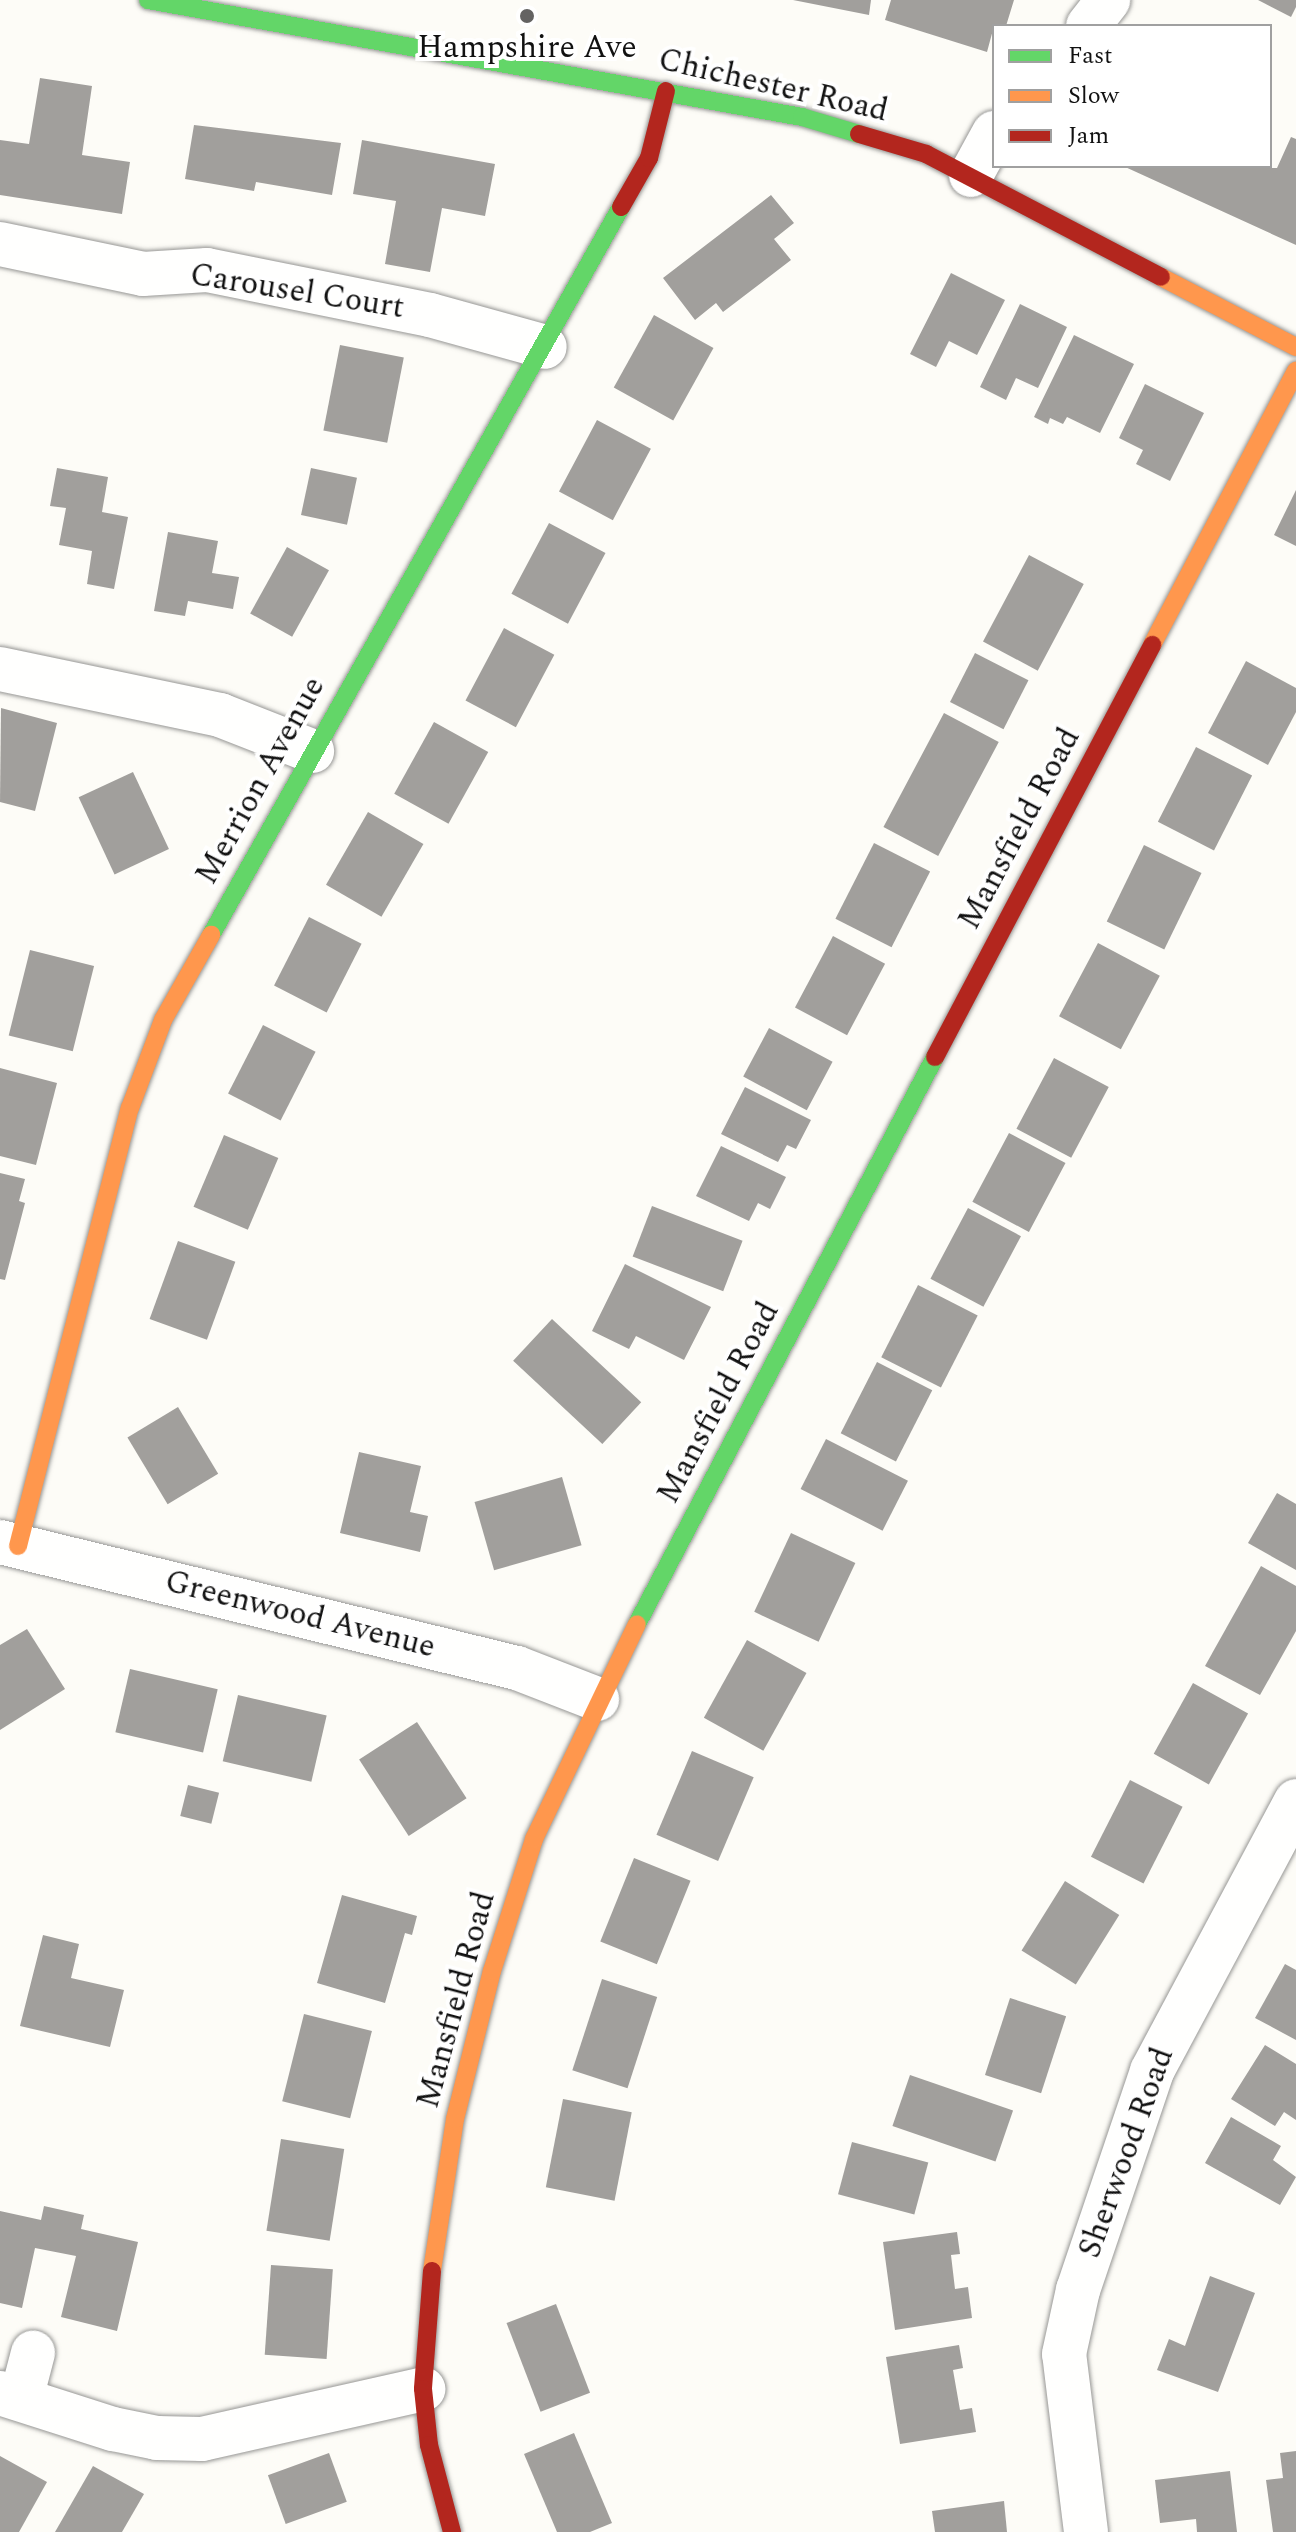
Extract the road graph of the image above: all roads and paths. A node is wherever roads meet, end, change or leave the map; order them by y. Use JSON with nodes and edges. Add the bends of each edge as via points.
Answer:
{"nodes":[{"id":1,"x":148,"y":0,"type":"edge"},
{"id":2,"x":1108,"y":0,"type":"edge"},
{"id":3,"x":299,"y":13,"type":"edge"},
{"id":4,"x":1090,"y":24,"type":"edge"},
{"id":5,"x":666,"y":91,"type":"junction"},
{"id":6,"x":992,"y":137,"type":"edge"},
{"id":7,"x":971,"y":175,"type":"junction"},
{"id":8,"x":0,"y":244,"type":"edge"},
{"id":9,"x":545,"y":347,"type":"junction"},
{"id":10,"x":1296,"y":347,"type":"edge"},
{"id":11,"x":1296,"y":371,"type":"edge"},
{"id":12,"x":0,"y":669,"type":"edge"},
{"id":13,"x":312,"y":751,"type":"junction"},
{"id":14,"x":9,"y":1544,"type":"edge"},
{"id":15,"x":597,"y":1699,"type":"junction"},
{"id":16,"x":1296,"y":1801,"type":"edge"},
{"id":17,"x":33,"y":2353,"type":"dead end"},
{"id":18,"x":423,"y":2389,"type":"junction"},
{"id":19,"x":10,"y":2396,"type":"edge"},
{"id":20,"x":452,"y":2532,"type":"edge"},
{"id":21,"x":1086,"y":2532,"type":"edge"}],
"edges":[{"from":1,"to":3,"type":"street","name":"Chichester Road"},
{"from":2,"to":4,"type":"street"},
{"from":3,"to":5,"type":"street","name":"Chichester Road"},
{"from":5,"to":7,"type":"street","name":"Chichester Road","via":[[802,117],[926,154]]},
{"from":5,"to":9,"type":"street","name":"Merrion Avenue","via":[[649,158]]},
{"from":6,"to":7,"type":"street"},
{"from":7,"to":10,"type":"street","name":"Chichester Road"},
{"from":8,"to":9,"type":"street","name":"Carousel Court","via":[[143,274],[207,270],[430,315]]},
{"from":9,"to":13,"type":"street","name":"Merrion Avenue"},
{"from":11,"to":15,"type":"street","name":"Mansfield Road"},
{"from":12,"to":13,"type":"street","via":[[220,715]]},
{"from":13,"to":14,"type":"street","name":"Merrion Avenue","via":[[163,1020],[130,1108]]},
{"from":14,"to":15,"type":"street","name":"Greenwood Avenue","via":[[517,1668]]},
{"from":15,"to":18,"type":"street","name":"Mansfield Road","via":[[534,1839],[488,1986],[452,2134],[432,2266]]},
{"from":16,"to":21,"type":"street","name":"Sherwood Road","via":[[1152,2071],[1078,2290],[1064,2354]]},
{"from":17,"to":19,"type":"street"},
{"from":18,"to":19,"type":"street","via":[[202,2439],[157,2438],[113,2429]]},
{"from":18,"to":20,"type":"street","name":"Mansfield Road","via":[[429,2445]]}]}
